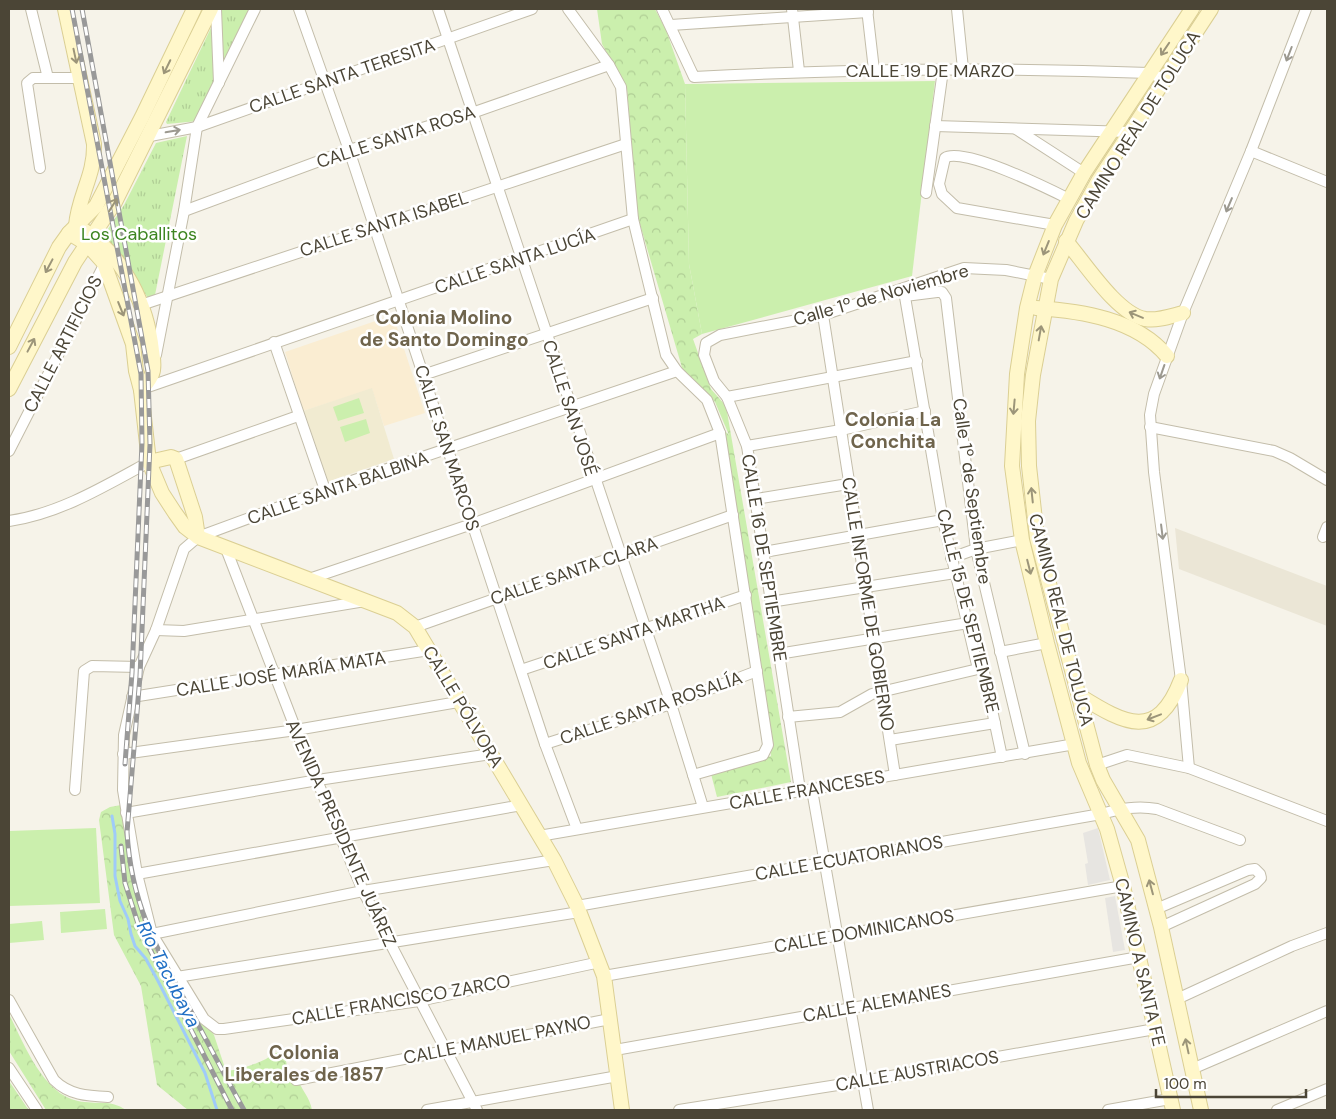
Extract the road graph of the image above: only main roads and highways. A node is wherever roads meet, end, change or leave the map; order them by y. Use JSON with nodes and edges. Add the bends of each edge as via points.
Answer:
{"nodes":[{"id":1,"x":65,"y":9,"type":"edge"},
{"id":2,"x":194,"y":9,"type":"edge"},
{"id":3,"x":211,"y":9,"type":"edge"},
{"id":4,"x":1192,"y":9,"type":"edge"},
{"id":5,"x":1212,"y":9,"type":"edge"},
{"id":6,"x":1062,"y":212,"type":"junction"},
{"id":7,"x":1076,"y":221,"type":"junction"},
{"id":8,"x":73,"y":229,"type":"junction"},
{"id":9,"x":90,"y":240,"type":"junction"},
{"id":10,"x":1066,"y":241,"type":"junction"},
{"id":11,"x":107,"y":258,"type":"junction"},
{"id":12,"x":1027,"y":308,"type":"junction"},
{"id":13,"x":1044,"y":309,"type":"junction"},
{"id":14,"x":1183,"y":313,"type":"road end"},
{"id":15,"x":9,"y":347,"type":"edge"},
{"id":16,"x":1168,"y":356,"type":"road end"},
{"id":17,"x":9,"y":389,"type":"edge"},
{"id":18,"x":141,"y":390,"type":"junction"},
{"id":19,"x":149,"y":462,"type":"junction"},
{"id":20,"x":198,"y":537,"type":"junction"},
{"id":21,"x":1181,"y":680,"type":"road end"},
{"id":22,"x":1080,"y":696,"type":"junction"},
{"id":23,"x":1101,"y":814,"type":"joint"},
{"id":24,"x":1172,"y":1105,"type":"edge"},
{"id":25,"x":622,"y":1110,"type":"edge"},
{"id":26,"x":1201,"y":1110,"type":"edge"}],
"edges":[{"from":1,"to":8,"type":"main road","one_way":true,"via":[[94,156],[91,177]]},
{"from":2,"to":8,"type":"main road","one_way":true,"via":[[96,206]]},
{"from":9,"to":3,"type":"main road","one_way":true,"via":[[115,202],[150,136]]},
{"from":4,"to":6,"type":"main road","name":"CAMINO REAL DE TOLUCA","one_way":true,"via":[[1084,173]]},
{"from":5,"to":7,"type":"main road","name":"CAMINO REAL DE TOLUCA","via":[[1098,181]]},
{"from":6,"to":7,"type":"main road"},
{"from":6,"to":12,"type":"main road","name":"CAMINO REAL DE TOLUCA","one_way":true,"via":[[1035,276]]},
{"from":7,"to":10,"type":"main road","name":"CAMINO REAL DE TOLUCA"},
{"from":8,"to":9,"type":"main road"},
{"from":8,"to":15,"type":"main road","one_way":true,"via":[[59,248]]},
{"from":9,"to":11,"type":"main road"},
{"from":17,"to":9,"type":"main road","one_way":true,"via":[[75,262]]},
{"from":10,"to":13,"type":"main road","name":"CAMINO REAL DE TOLUCA","via":[[1051,279]]},
{"from":14,"to":10,"type":"main road","one_way":true,"via":[[1155,320],[1134,316],[1113,298]]},
{"from":11,"to":18,"type":"main road","one_way":true,"via":[[128,326]]},
{"from":11,"to":18,"type":"main road","via":[[134,288],[150,332],[154,366]]},
{"from":12,"to":13,"type":"main road"},
{"from":12,"to":23,"type":"main road","name":"CAMINO REAL DE TOLUCA","one_way":true,"via":[[1012,429],[1012,466],[1022,540],[1075,744],[1087,785]]},
{"from":13,"to":16,"type":"main road","via":[[1087,313],[1141,332]]},
{"from":22,"to":13,"type":"main road","name":"CAMINO REAL DE TOLUCA","one_way":true,"via":[[1038,538],[1031,491],[1028,421]]},
{"from":18,"to":19,"type":"main road"},
{"from":19,"to":20,"type":"main road","via":[[175,514]]},
{"from":19,"to":20,"type":"main road","via":[[172,457],[176,460],[195,517]]},
{"from":20,"to":25,"type":"main road","name":"CALLE PÓLVORA","via":[[367,600],[397,613],[415,627],[554,860],[578,909],[602,969]]},
{"from":21,"to":22,"type":"main road","one_way":true,"via":[[1173,701],[1164,713],[1138,722],[1108,713]]},
{"from":26,"to":22,"type":"main road","name":"CAMINO REAL DE TOLUCA","one_way":true,"via":[[1138,840],[1103,780]]},
{"from":23,"to":24,"type":"main road","name":"CAMINO A SANTA FE","via":[[1124,886]]}]}
